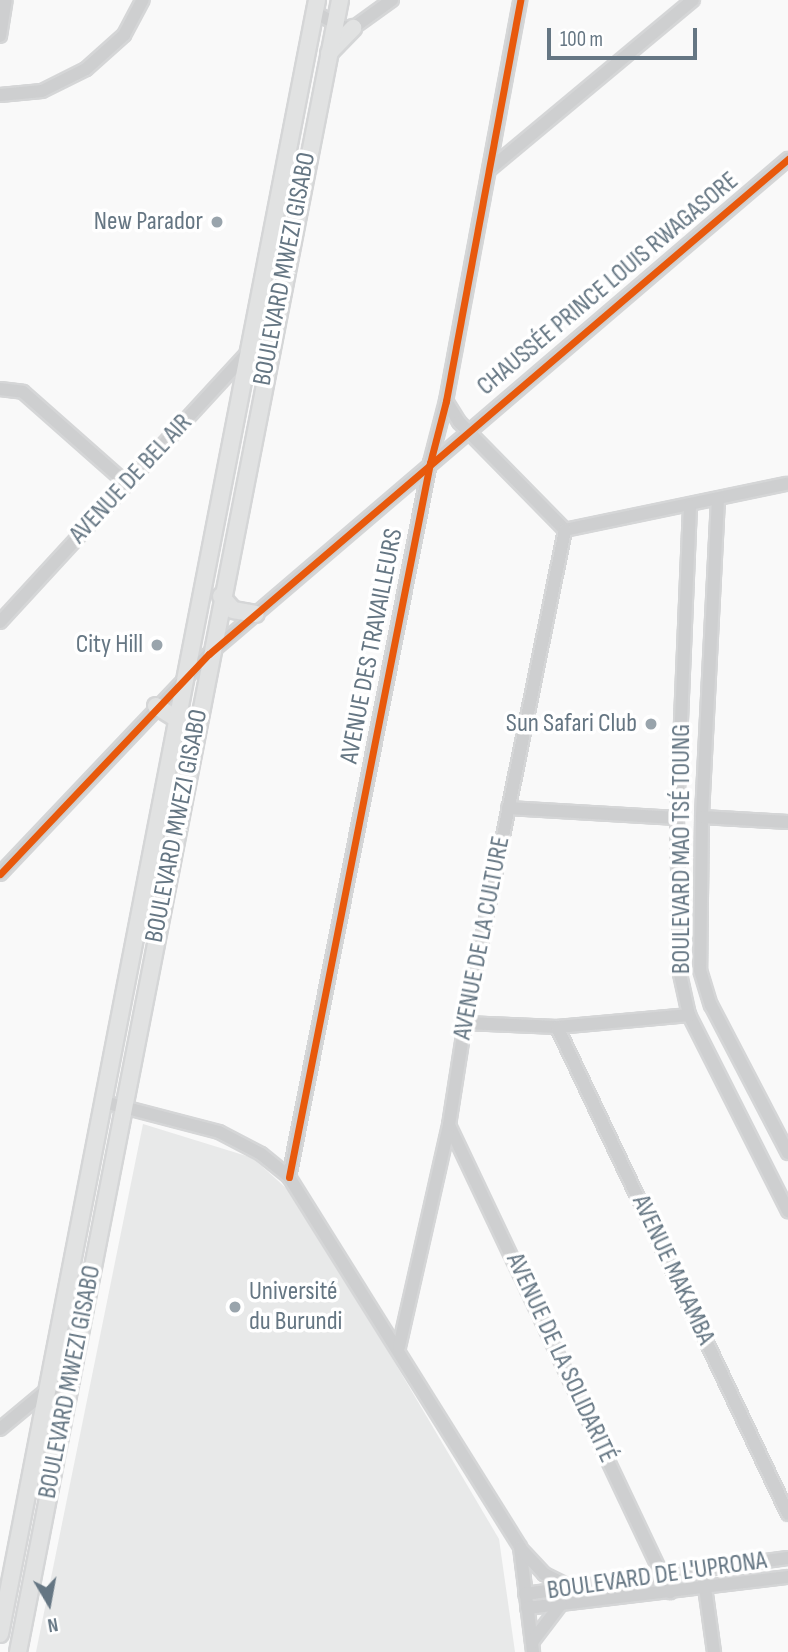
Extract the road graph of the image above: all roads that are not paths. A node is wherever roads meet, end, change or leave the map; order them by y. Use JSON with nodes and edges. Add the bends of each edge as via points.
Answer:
{"nodes":[{"id":1,"x":6,"y":0,"type":"edge"},
{"id":2,"x":143,"y":0,"type":"edge"},
{"id":3,"x":392,"y":0,"type":"edge"},
{"id":4,"x":520,"y":0,"type":"edge"},
{"id":5,"x":693,"y":0,"type":"edge"},
{"id":6,"x":315,"y":6,"type":"edge"},
{"id":7,"x":336,"y":9,"type":"edge"},
{"id":8,"x":369,"y":16,"type":"junction"},
{"id":9,"x":353,"y":28,"type":"junction"},
{"id":10,"x":0,"y":36,"type":"edge"},
{"id":11,"x":327,"y":55,"type":"junction"},
{"id":12,"x":0,"y":95,"type":"edge"},
{"id":13,"x":788,"y":159,"type":"edge"},
{"id":14,"x":490,"y":169,"type":"junction"},
{"id":15,"x":248,"y":352,"type":"junction"},
{"id":16,"x":268,"y":352,"type":"junction"},
{"id":17,"x":0,"y":389,"type":"edge"},
{"id":18,"x":446,"y":401,"type":"junction"},
{"id":19,"x":468,"y":430,"type":"junction"},
{"id":20,"x":430,"y":463,"type":"junction"},
{"id":21,"x":126,"y":483,"type":"junction"},
{"id":22,"x":787,"y":483,"type":"edge"},
{"id":23,"x":718,"y":499,"type":"junction"},
{"id":24,"x":690,"y":506,"type":"junction"},
{"id":25,"x":565,"y":530,"type":"junction"},
{"id":26,"x":220,"y":596,"type":"junction"},
{"id":27,"x":256,"y":614,"type":"junction"},
{"id":28,"x":0,"y":622,"type":"edge"},
{"id":29,"x":209,"y":654,"type":"junction"},
{"id":30,"x":184,"y":677,"type":"junction"},
{"id":31,"x":156,"y":706,"type":"junction"},
{"id":32,"x":177,"y":719,"type":"junction"},
{"id":33,"x":508,"y":808,"type":"junction"},
{"id":34,"x":702,"y":817,"type":"junction"},
{"id":35,"x":677,"y":818,"type":"junction"},
{"id":36,"x":788,"y":822,"type":"edge"},
{"id":37,"x":0,"y":874,"type":"edge"},
{"id":38,"x":143,"y":906,"type":"junction"},
{"id":39,"x":162,"y":909,"type":"junction"},
{"id":40,"x":689,"y":1015,"type":"junction"},
{"id":41,"x":465,"y":1023,"type":"junction"},
{"id":42,"x":557,"y":1027,"type":"junction"},
{"id":43,"x":104,"y":1102,"type":"junction"},
{"id":44,"x":124,"y":1107,"type":"junction"},
{"id":45,"x":449,"y":1125,"type":"junction"},
{"id":46,"x":788,"y":1153,"type":"edge"},
{"id":47,"x":289,"y":1177,"type":"junction"},
{"id":48,"x":788,"y":1211,"type":"edge"},
{"id":49,"x":399,"y":1347,"type":"junction"},
{"id":50,"x":48,"y":1389,"type":"junction"},
{"id":51,"x":67,"y":1392,"type":"junction"},
{"id":52,"x":0,"y":1429,"type":"edge"},
{"id":53,"x":788,"y":1514,"type":"edge"},
{"id":54,"x":520,"y":1548,"type":"junction"},
{"id":55,"x":788,"y":1558,"type":"edge"},
{"id":56,"x":702,"y":1569,"type":"junction"},
{"id":57,"x":663,"y":1574,"type":"junction"},
{"id":58,"x":788,"y":1577,"type":"edge"},
{"id":59,"x":570,"y":1586,"type":"junction"},
{"id":60,"x":705,"y":1587,"type":"junction"},
{"id":61,"x":670,"y":1592,"type":"junction"},
{"id":62,"x":526,"y":1594,"type":"junction"},
{"id":63,"x":561,"y":1604,"type":"junction"},
{"id":64,"x":527,"y":1608,"type":"junction"},
{"id":65,"x":0,"y":1634,"type":"edge"},
{"id":66,"x":532,"y":1647,"type":"edge"},
{"id":67,"x":18,"y":1652,"type":"edge"},
{"id":68,"x":715,"y":1652,"type":"edge"}],
"edges":[{"from":1,"to":10,"type":"street"},
{"from":2,"to":12,"type":"street","via":[[124,35],[86,69],[42,90]]},
{"from":3,"to":8,"type":"street"},
{"from":4,"to":14,"type":"street","name":"AVENUE DES TRAVAILLEURS"},
{"from":5,"to":14,"type":"street"},
{"from":6,"to":7,"type":"street"},
{"from":6,"to":15,"type":"main road","name":"BOULEVARD MWEZI GISABO"},
{"from":7,"to":8,"type":"street"},
{"from":7,"to":9,"type":"street"},
{"from":7,"to":11,"type":"main road","name":"BOULEVARD MWEZI GISABO"},
{"from":8,"to":9,"type":"street"},
{"from":9,"to":11,"type":"main road"},
{"from":11,"to":16,"type":"main road","name":"BOULEVARD MWEZI GISABO"},
{"from":13,"to":19,"type":"street","name":"CHAUSSÉE PRINCE LOUIS RWAGASORE"},
{"from":14,"to":18,"type":"street","name":"AVENUE DES TRAVAILLEURS"},
{"from":15,"to":16,"type":"street"},
{"from":15,"to":21,"type":"street","name":"AVENUE DE BEL AIR"},
{"from":15,"to":30,"type":"main road","name":"BOULEVARD MWEZI GISABO"},
{"from":16,"to":26,"type":"main road","name":"BOULEVARD MWEZI GISABO"},
{"from":17,"to":21,"type":"street","via":[[23,392]]},
{"from":18,"to":19,"type":"street"},
{"from":18,"to":20,"type":"street","name":"AVENUE DES TRAVAILLEURS"},
{"from":19,"to":20,"type":"street","name":"CHAUSSÉE PRINCE LOUIS RWAGASORE"},
{"from":19,"to":25,"type":"street"},
{"from":20,"to":27,"type":"street","name":"CHAUSSÉE PRINCE LOUIS RWAGASORE"},
{"from":20,"to":47,"type":"street","name":"AVENUE DES TRAVAILLEURS"},
{"from":21,"to":28,"type":"street","name":"AVENUE DE BEL AIR"},
{"from":22,"to":23,"type":"street"},
{"from":23,"to":24,"type":"street"},
{"from":23,"to":34,"type":"street","name":"BOULEVARD MAO TSÉ TOUNG"},
{"from":24,"to":25,"type":"street"},
{"from":24,"to":35,"type":"street","name":"BOULEVARD MAO TSÉ TOUNG"},
{"from":25,"to":33,"type":"street","name":"AVENUE DE LA CULTURE"},
{"from":26,"to":27,"type":"main road","via":[[233,610]]},
{"from":26,"to":29,"type":"main road","name":"BOULEVARD MWEZI GISABO"},
{"from":27,"to":29,"type":"street","name":"CHAUSSÉE PRINCE LOUIS RWAGASORE"},
{"from":29,"to":30,"type":"street","name":"CHAUSSÉE PRINCE LOUIS RWAGASORE"},
{"from":29,"to":39,"type":"main road","name":"BOULEVARD MWEZI GISABO"},
{"from":30,"to":31,"type":"street","name":"CHAUSSÉE PRINCE LOUIS RWAGASORE"},
{"from":30,"to":32,"type":"main road","name":"BOULEVARD MWEZI GISABO"},
{"from":31,"to":32,"type":"main road"},
{"from":31,"to":37,"type":"street","name":"CHAUSSÉE PRINCE LOUIS RWAGASORE"},
{"from":32,"to":38,"type":"main road","name":"BOULEVARD MWEZI GISABO"},
{"from":33,"to":35,"type":"street"},
{"from":33,"to":41,"type":"street","name":"AVENUE DE LA CULTURE"},
{"from":34,"to":36,"type":"street"},
{"from":34,"to":46,"type":"street","name":"BOULEVARD MAO TSÉ TOUNG","via":[[700,970],[711,1005]]},
{"from":35,"to":40,"type":"street","name":"BOULEVARD MAO TSÉ TOUNG","via":[[678,951]]},
{"from":38,"to":39,"type":"main road"},
{"from":38,"to":43,"type":"main road","name":"BOULEVARD MWEZI GISABO"},
{"from":39,"to":44,"type":"main road","name":"BOULEVARD MWEZI GISABO"},
{"from":40,"to":42,"type":"street"},
{"from":40,"to":48,"type":"street","name":"BOULEVARD MAO TSÉ TOUNG"},
{"from":41,"to":42,"type":"street"},
{"from":41,"to":45,"type":"street","name":"AVENUE DE LA CULTURE"},
{"from":42,"to":53,"type":"street","name":"AVENUE MAKAMBA"},
{"from":43,"to":44,"type":"street"},
{"from":43,"to":50,"type":"main road","name":"BOULEVARD MWEZI GISABO"},
{"from":44,"to":47,"type":"street","via":[[219,1132],[261,1154]]},
{"from":44,"to":51,"type":"main road","name":"BOULEVARD MWEZI GISABO"},
{"from":45,"to":49,"type":"street","name":"AVENUE DE LA CULTURE"},
{"from":45,"to":57,"type":"street","name":"AVENUE DE LA SOLIDARITÉ"},
{"from":47,"to":49,"type":"street"},
{"from":49,"to":54,"type":"street"},
{"from":50,"to":51,"type":"street"},
{"from":50,"to":52,"type":"street"},
{"from":50,"to":65,"type":"main road","name":"BOULEVARD MWEZI GISABO"},
{"from":51,"to":67,"type":"main road","name":"BOULEVARD MWEZI GISABO"},
{"from":54,"to":59,"type":"street","via":[[544,1574]]},
{"from":54,"to":62,"type":"street"},
{"from":55,"to":56,"type":"street","name":"BOULEVARD DE L'UPRONA"},
{"from":56,"to":57,"type":"street","name":"BOULEVARD DE L'UPRONA"},
{"from":56,"to":60,"type":"street"},
{"from":57,"to":59,"type":"street","name":"BOULEVARD DE L'UPRONA"},
{"from":57,"to":61,"type":"street","name":"AVENUE DE LA SOLIDARITÉ"},
{"from":58,"to":60,"type":"street","name":"BOULEVARD DE L'UPRONA"},
{"from":59,"to":62,"type":"street","name":"BOULEVARD DE L'UPRONA"},
{"from":60,"to":61,"type":"street","name":"BOULEVARD DE L'UPRONA"},
{"from":60,"to":68,"type":"street"},
{"from":61,"to":63,"type":"street","name":"BOULEVARD DE L'UPRONA"},
{"from":62,"to":64,"type":"street"},
{"from":63,"to":64,"type":"street","name":"BOULEVARD DE L'UPRONA"},
{"from":63,"to":66,"type":"street"},
{"from":64,"to":66,"type":"street"}]}
